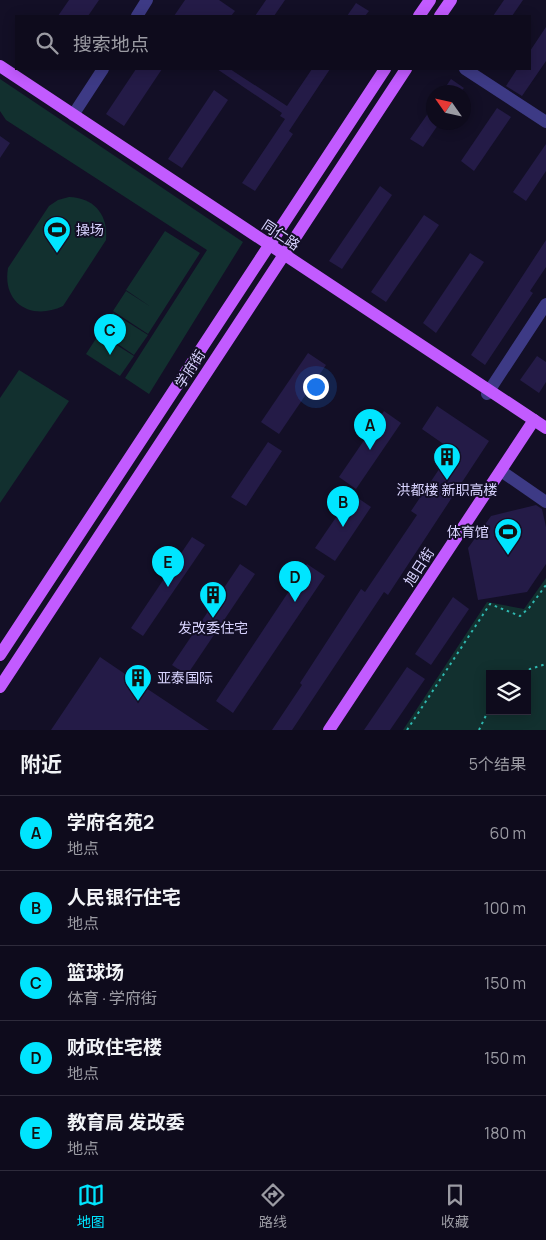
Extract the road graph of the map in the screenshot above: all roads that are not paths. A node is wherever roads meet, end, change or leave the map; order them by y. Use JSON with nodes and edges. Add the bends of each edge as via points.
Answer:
{"nodes":[{"id":1,"x":147,"y":0,"type":"edge"},
{"id":2,"x":430,"y":0,"type":"edge"},
{"id":3,"x":451,"y":0,"type":"edge"},
{"id":4,"x":138,"y":15,"type":"edge"},
{"id":5,"x":421,"y":15,"type":"edge"},
{"id":6,"x":441,"y":15,"type":"edge"},
{"id":7,"x":0,"y":66,"type":"edge"},
{"id":8,"x":102,"y":70,"type":"edge"},
{"id":9,"x":384,"y":70,"type":"edge"},
{"id":10,"x":405,"y":70,"type":"edge"},
{"id":11,"x":468,"y":70,"type":"edge"},
{"id":12,"x":0,"y":74,"type":"edge"},
{"id":13,"x":73,"y":115,"type":"junction"},
{"id":14,"x":546,"y":122,"type":"edge"},
{"id":15,"x":267,"y":249,"type":"junction"},
{"id":16,"x":280,"y":258,"type":"junction"},
{"id":17,"x":546,"y":304,"type":"edge"},
{"id":18,"x":488,"y":392,"type":"junction"},
{"id":19,"x":533,"y":422,"type":"junction"},
{"id":20,"x":546,"y":428,"type":"edge"},
{"id":21,"x":546,"y":433,"type":"edge"},
{"id":22,"x":501,"y":471,"type":"junction"},
{"id":23,"x":546,"y":502,"type":"edge"},
{"id":24,"x":0,"y":655,"type":"edge"},
{"id":25,"x":0,"y":687,"type":"edge"},
{"id":26,"x":329,"y":730,"type":"edge"}],
"edges":[{"from":1,"to":4,"type":"street"},
{"from":2,"to":5,"type":"main road"},
{"from":3,"to":6,"type":"main road"},
{"from":7,"to":13,"type":"main road","name":"同仁路"},
{"from":8,"to":13,"type":"street"},
{"from":9,"to":15,"type":"main road","name":"学府街"},
{"from":10,"to":16,"type":"main road","name":"学府街"},
{"from":11,"to":14,"type":"street"},
{"from":12,"to":15,"type":"main road","name":"同仁路"},
{"from":13,"to":15,"type":"main road","name":"同仁路"},
{"from":15,"to":16,"type":"main road","name":"同仁路"},
{"from":15,"to":24,"type":"main road","name":"学府街"},
{"from":16,"to":18,"type":"main road","name":"同仁路"},
{"from":16,"to":25,"type":"main road","name":"学府街"},
{"from":17,"to":18,"type":"street"},
{"from":18,"to":19,"type":"main road","name":"同仁路"},
{"from":19,"to":20,"type":"main road","name":"同仁路"},
{"from":19,"to":21,"type":"main road","name":"同仁路"},
{"from":19,"to":22,"type":"main road","name":"旭日街"},
{"from":22,"to":23,"type":"street"},
{"from":22,"to":26,"type":"main road","name":"旭日街"}]}
